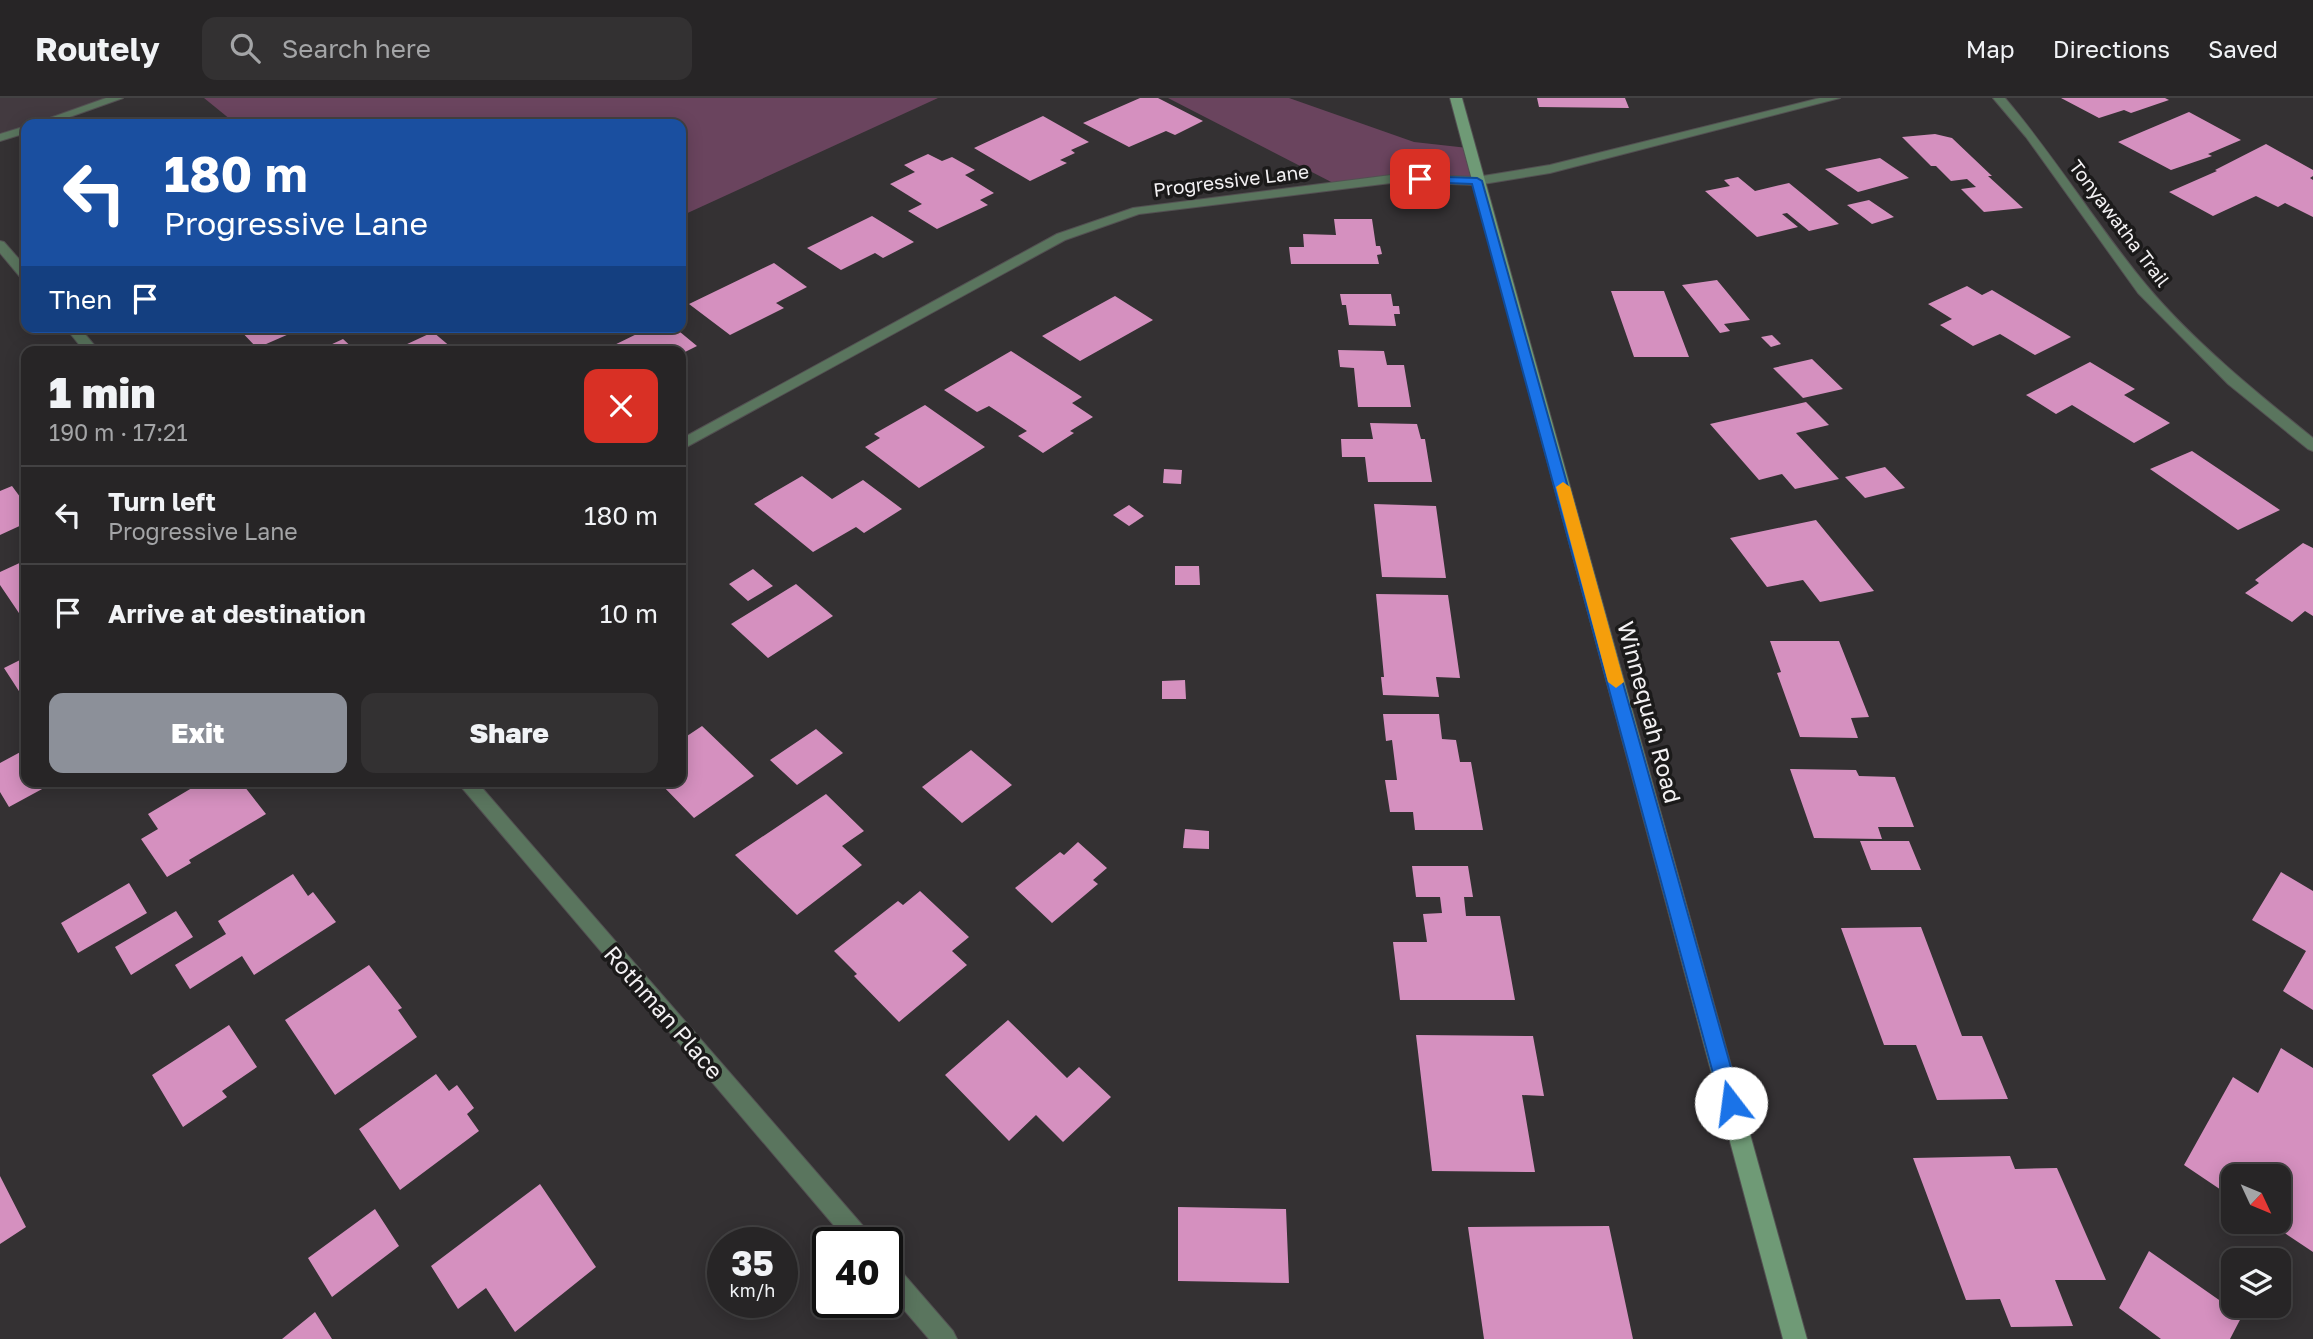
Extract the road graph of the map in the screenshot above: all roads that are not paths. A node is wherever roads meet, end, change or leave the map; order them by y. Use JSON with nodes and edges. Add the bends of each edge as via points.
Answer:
{"nodes":[{"id":1,"x":117,"y":98,"type":"edge"},
{"id":2,"x":1456,"y":98,"type":"edge"},
{"id":3,"x":1834,"y":98,"type":"edge"},
{"id":4,"x":1999,"y":98,"type":"edge"},
{"id":5,"x":55,"y":119,"type":"edge"},
{"id":6,"x":21,"y":131,"type":"edge"},
{"id":7,"x":0,"y":138,"type":"edge"},
{"id":8,"x":1477,"y":181,"type":"junction"},
{"id":9,"x":0,"y":244,"type":"edge"},
{"id":10,"x":21,"y":269,"type":"edge"},
{"id":11,"x":686,"y":442,"type":"edge"},
{"id":12,"x":2313,"y":446,"type":"edge"},
{"id":13,"x":470,"y":787,"type":"edge"},
{"id":14,"x":849,"y":1227,"type":"edge"},
{"id":15,"x":903,"y":1290,"type":"edge"},
{"id":16,"x":945,"y":1339,"type":"edge"},
{"id":17,"x":1796,"y":1339,"type":"edge"}],
"edges":[{"from":1,"to":5,"type":"street"},
{"from":2,"to":8,"type":"street","name":"Winnequah Road"},
{"from":3,"to":8,"type":"street","name":"Progressive Lane","via":[[1550,169]]},
{"from":4,"to":12,"type":"street","name":"Tonyawatha Trail","via":[[2143,290],[2233,382]]},
{"from":6,"to":7,"type":"street"},
{"from":8,"to":11,"type":"street","name":"Progressive Lane","via":[[1399,178],[1137,211],[1081,229]]},
{"from":8,"to":17,"type":"street","name":"Winnequah Road"},
{"from":9,"to":10,"type":"street"},
{"from":13,"to":14,"type":"street","name":"Rothman Place"},
{"from":15,"to":16,"type":"street"}]}
